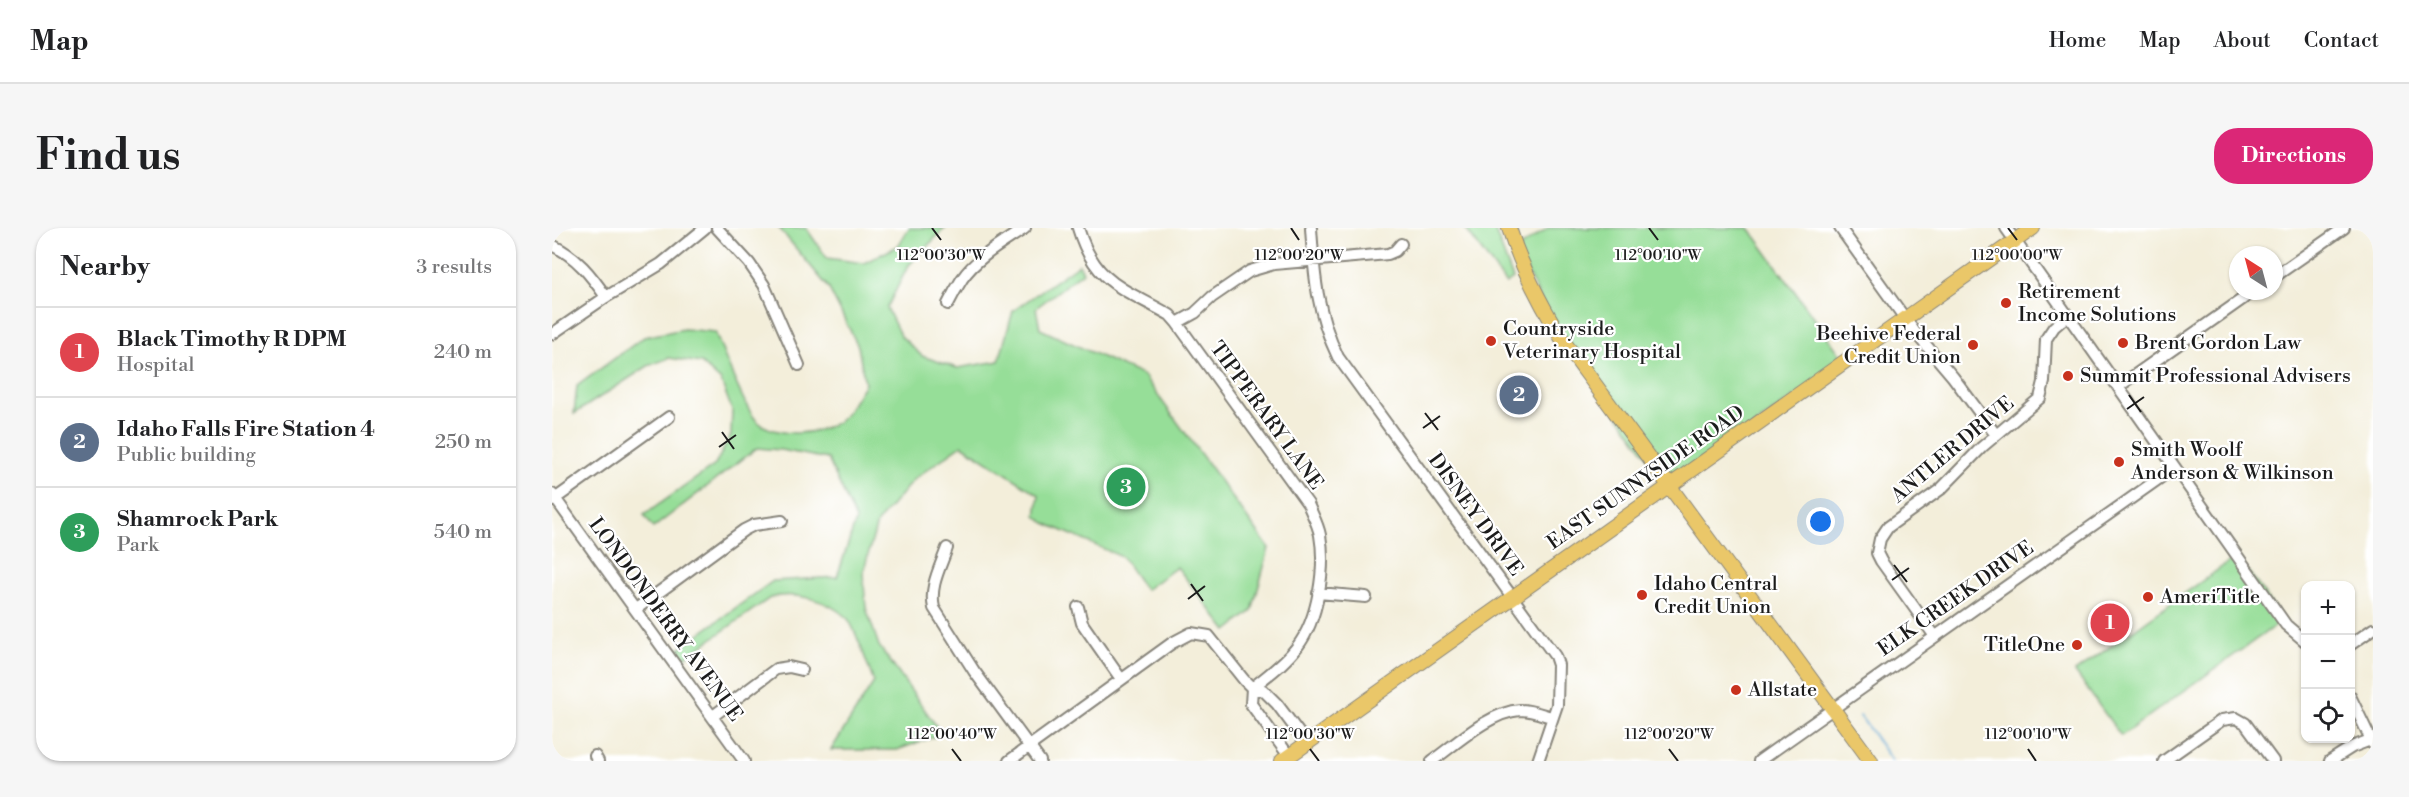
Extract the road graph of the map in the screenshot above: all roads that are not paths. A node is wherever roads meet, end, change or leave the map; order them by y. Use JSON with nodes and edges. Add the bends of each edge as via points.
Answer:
{"nodes":[{"id":1,"x":705,"y":228,"type":"edge"},
{"id":2,"x":717,"y":228,"type":"edge"},
{"id":3,"x":1025,"y":228,"type":"edge"},
{"id":4,"x":1078,"y":228,"type":"edge"},
{"id":5,"x":1311,"y":228,"type":"edge"},
{"id":6,"x":1509,"y":228,"type":"edge"},
{"id":7,"x":1840,"y":228,"type":"edge"},
{"id":8,"x":2006,"y":228,"type":"edge"},
{"id":9,"x":2033,"y":228,"type":"edge"},
{"id":10,"x":2344,"y":228,"type":"edge"},
{"id":11,"x":2015,"y":241,"type":"junction"},
{"id":12,"x":1401,"y":244,"type":"dead end"},
{"id":13,"x":552,"y":245,"type":"edge"},
{"id":14,"x":1313,"y":262,"type":"junction"},
{"id":15,"x":2283,"y":271,"type":"edge"},
{"id":16,"x":606,"y":297,"type":"junction"},
{"id":17,"x":2241,"y":300,"type":"edge"},
{"id":18,"x":948,"y":304,"type":"dead end"},
{"id":19,"x":2068,"y":315,"type":"junction"},
{"id":20,"x":1905,"y":319,"type":"junction"},
{"id":21,"x":1177,"y":323,"type":"junction"},
{"id":22,"x":552,"y":333,"type":"edge"},
{"id":23,"x":799,"y":365,"type":"dead end"},
{"id":24,"x":2118,"y":387,"type":"junction"},
{"id":25,"x":669,"y":417,"type":"dead end"},
{"id":26,"x":1996,"y":435,"type":"junction"},
{"id":27,"x":2174,"y":468,"type":"junction"},
{"id":28,"x":1669,"y":486,"type":"junction"},
{"id":29,"x":553,"y":500,"type":"edge"},
{"id":30,"x":782,"y":521,"type":"dead end"},
{"id":31,"x":947,"y":548,"type":"dead end"},
{"id":32,"x":1318,"y":593,"type":"junction"},
{"id":33,"x":1366,"y":597,"type":"dead end"},
{"id":34,"x":1512,"y":597,"type":"junction"},
{"id":35,"x":1078,"y":607,"type":"dead end"},
{"id":36,"x":636,"y":609,"type":"junction"},
{"id":37,"x":2373,"y":628,"type":"edge"},
{"id":38,"x":1934,"y":635,"type":"junction"},
{"id":39,"x":2301,"y":638,"type":"edge"},
{"id":40,"x":2355,"y":641,"type":"edge"},
{"id":41,"x":802,"y":670,"type":"dead end"},
{"id":42,"x":1121,"y":679,"type":"junction"},
{"id":43,"x":1252,"y":688,"type":"junction"},
{"id":44,"x":2355,"y":706,"type":"edge"},
{"id":45,"x":1833,"y":708,"type":"junction"},
{"id":46,"x":713,"y":716,"type":"junction"},
{"id":47,"x":1551,"y":717,"type":"junction"},
{"id":48,"x":2372,"y":741,"type":"edge"},
{"id":49,"x":1307,"y":744,"type":"junction"},
{"id":50,"x":1029,"y":746,"type":"junction"},
{"id":51,"x":1286,"y":759,"type":"edge"},
{"id":52,"x":744,"y":761,"type":"edge"},
{"id":53,"x":1009,"y":761,"type":"edge"},
{"id":54,"x":1040,"y":761,"type":"edge"},
{"id":55,"x":1432,"y":761,"type":"edge"},
{"id":56,"x":1538,"y":761,"type":"edge"},
{"id":57,"x":1759,"y":761,"type":"edge"},
{"id":58,"x":1871,"y":761,"type":"edge"},
{"id":59,"x":2164,"y":761,"type":"edge"},
{"id":60,"x":2273,"y":761,"type":"edge"},
{"id":61,"x":2330,"y":761,"type":"edge"}],
"edges":[{"from":1,"to":16,"type":"street","via":[[661,264]]},
{"from":2,"to":23,"type":"street","via":[[764,285]]},
{"from":3,"to":18,"type":"street","via":[[972,268]]},
{"from":4,"to":21,"type":"street","name":"TIPPERARY LANE","via":[[1088,256],[1099,272]]},
{"from":5,"to":14,"type":"street","name":"DISNEY DRIVE"},
{"from":6,"to":28,"type":"main road","via":[[1550,319]]},
{"from":7,"to":20,"type":"street"},
{"from":8,"to":11,"type":"street"},
{"from":9,"to":11,"type":"main road","name":"EAST SUNNYSIDE ROAD"},
{"from":10,"to":15,"type":"street"},
{"from":11,"to":19,"type":"street"},
{"from":11,"to":20,"type":"main road","name":"EAST SUNNYSIDE ROAD"},
{"from":12,"to":14,"type":"street","via":[[1388,254]]},
{"from":13,"to":16,"type":"street","via":[[568,252],[589,272]]},
{"from":14,"to":21,"type":"street","via":[[1274,264],[1250,271]]},
{"from":14,"to":34,"type":"street","name":"DISNEY DRIVE","via":[[1319,308],[1338,357]]},
{"from":16,"to":22,"type":"street"},
{"from":17,"to":24,"type":"street"},
{"from":19,"to":24,"type":"street"},
{"from":19,"to":26,"type":"street","name":"ANTLER DRIVE","via":[[2046,339],[2040,398]]},
{"from":20,"to":26,"type":"street"},
{"from":20,"to":28,"type":"main road","name":"EAST SUNNYSIDE ROAD"},
{"from":21,"to":32,"type":"street","name":"TIPPERARY LANE","via":[[1308,504],[1321,545]]},
{"from":24,"to":27,"type":"street"},
{"from":25,"to":29,"type":"street"},
{"from":26,"to":38,"type":"street","name":"ANTLER DRIVE","via":[[1941,489],[1888,527],[1880,539],[1877,553]]},
{"from":27,"to":38,"type":"street","name":"ELK CREEK DRIVE"},
{"from":27,"to":39,"type":"street","via":[[2286,625]]},
{"from":28,"to":34,"type":"main road","name":"EAST SUNNYSIDE ROAD"},
{"from":28,"to":45,"type":"main road"},
{"from":29,"to":36,"type":"street","name":"LONDONDERRY AVENUE"},
{"from":30,"to":36,"type":"street","via":[[744,530]]},
{"from":31,"to":50,"type":"street","via":[[933,585],[934,608]]},
{"from":32,"to":33,"type":"street"},
{"from":32,"to":43,"type":"street","name":"TIPPERARY LANE","via":[[1307,631],[1297,648]]},
{"from":34,"to":47,"type":"street","name":"DISNEY DRIVE","via":[[1558,665],[1557,705]]},
{"from":34,"to":49,"type":"main road","name":"EAST SUNNYSIDE ROAD"},
{"from":35,"to":42,"type":"street","via":[[1082,623]]},
{"from":36,"to":46,"type":"street","name":"LONDONDERRY AVENUE"},
{"from":37,"to":40,"type":"street"},
{"from":38,"to":45,"type":"street","name":"ELK CREEK DRIVE"},
{"from":41,"to":46,"type":"street","via":[[776,669]]},
{"from":42,"to":43,"type":"street","via":[[1182,636],[1202,633],[1209,636]]},
{"from":42,"to":50,"type":"street"},
{"from":43,"to":49,"type":"street","via":[[1263,690],[1277,704]]},
{"from":43,"to":51,"type":"street","via":[[1251,704]]},
{"from":44,"to":48,"type":"street"},
{"from":45,"to":57,"type":"street","name":"ELK CREEK DRIVE"},
{"from":45,"to":58,"type":"main road"},
{"from":46,"to":52,"type":"street","name":"LONDONDERRY AVENUE"},
{"from":47,"to":55,"type":"street","via":[[1521,710],[1506,712],[1493,717]]},
{"from":47,"to":56,"type":"street","name":"DISNEY DRIVE"},
{"from":48,"to":61,"type":"street","via":[[2352,747]]},
{"from":49,"to":51,"type":"main road","name":"EAST SUNNYSIDE ROAD"},
{"from":50,"to":53,"type":"street"},
{"from":50,"to":54,"type":"street"},
{"from":59,"to":60,"type":"street","via":[[2222,720],[2236,718],[2245,723]]}]}
